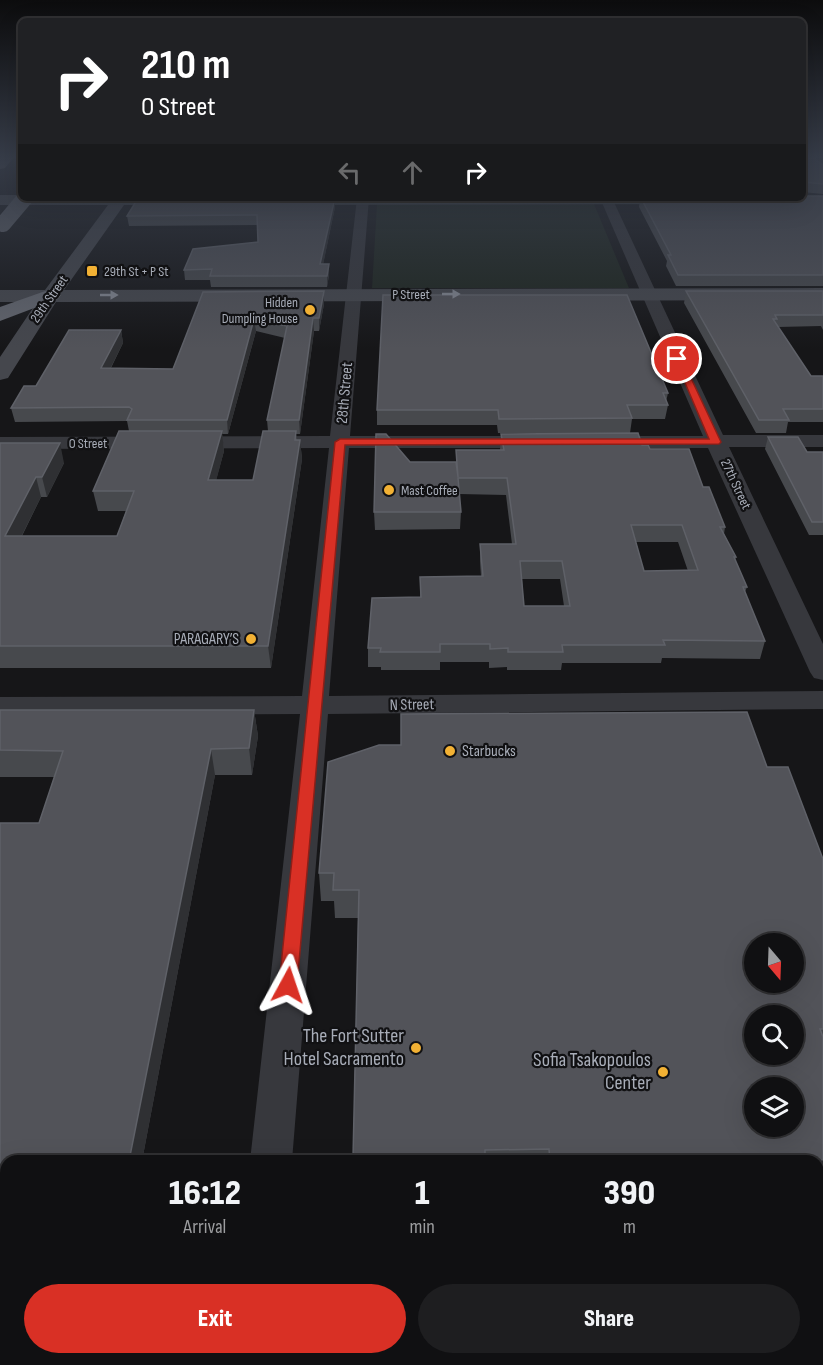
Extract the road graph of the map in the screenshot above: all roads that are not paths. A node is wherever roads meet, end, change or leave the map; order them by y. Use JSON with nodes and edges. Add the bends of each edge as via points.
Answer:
{"nodes":[{"id":1,"x":104,"y":222,"type":"edge"},
{"id":2,"x":361,"y":222,"type":"edge"},
{"id":3,"x":617,"y":222,"type":"edge"},
{"id":4,"x":354,"y":294,"type":"junction"},
{"id":5,"x":650,"y":294,"type":"junction"},
{"id":6,"x":823,"y":294,"type":"edge"},
{"id":7,"x":51,"y":295,"type":"junction"},
{"id":8,"x":0,"y":296,"type":"edge"},
{"id":9,"x":0,"y":315,"type":"edge"},
{"id":10,"x":0,"y":373,"type":"edge"},
{"id":11,"x":823,"y":441,"type":"edge"},
{"id":12,"x":340,"y":442,"type":"junction"},
{"id":13,"x":555,"y":442,"type":"edge"},
{"id":14,"x":591,"y":442,"type":"edge"},
{"id":15,"x":716,"y":442,"type":"junction"},
{"id":16,"x":0,"y":443,"type":"edge"},
{"id":17,"x":823,"y":672,"type":"edge"},
{"id":18,"x":823,"y":700,"type":"edge"},
{"id":19,"x":315,"y":705,"type":"junction"},
{"id":20,"x":0,"y":706,"type":"edge"},
{"id":21,"x":272,"y":1155,"type":"edge"}],
"edges":[{"from":1,"to":7,"type":"main road","name":"29th Street"},
{"from":2,"to":4,"type":"street","name":"28th Street"},
{"from":3,"to":5,"type":"street","name":"27th Street"},
{"from":4,"to":5,"type":"main road","name":"P Street","one_way":true},
{"from":7,"to":4,"type":"main road","name":"P Street","one_way":true},
{"from":4,"to":12,"type":"street","name":"28th Street"},
{"from":5,"to":6,"type":"main road","name":"P Street"},
{"from":5,"to":15,"type":"street","name":"27th Street"},
{"from":7,"to":8,"type":"main road","name":"P Street"},
{"from":7,"to":9,"type":"highway"},
{"from":7,"to":10,"type":"main road","name":"29th Street"},
{"from":11,"to":15,"type":"street"},
{"from":12,"to":13,"type":"street","name":"O Street"},
{"from":12,"to":16,"type":"street","name":"O Street"},
{"from":12,"to":19,"type":"street","name":"28th Street"},
{"from":14,"to":15,"type":"street"},
{"from":15,"to":17,"type":"street","name":"27th Street"},
{"from":18,"to":19,"type":"street","name":"N Street"},
{"from":19,"to":20,"type":"street","name":"N Street"},
{"from":19,"to":21,"type":"street","name":"28th Street"}]}
